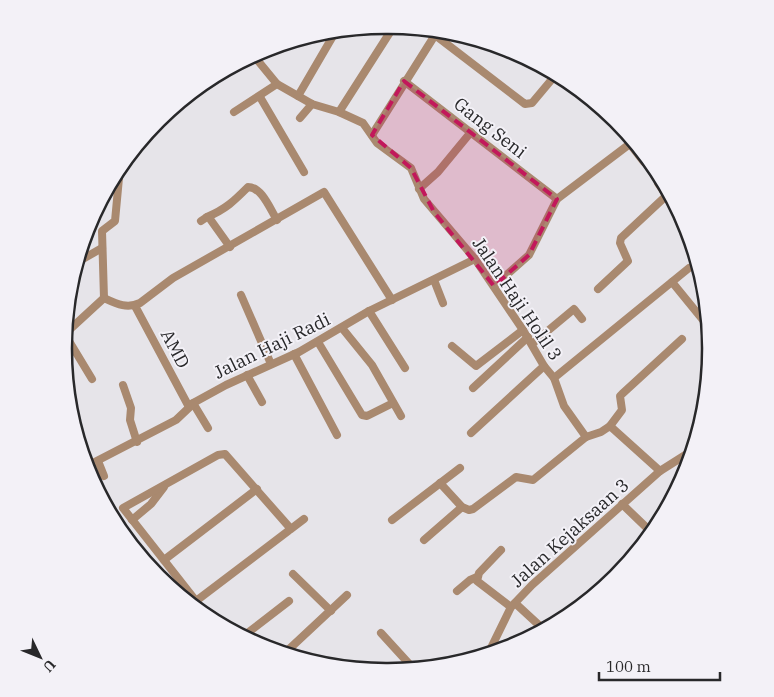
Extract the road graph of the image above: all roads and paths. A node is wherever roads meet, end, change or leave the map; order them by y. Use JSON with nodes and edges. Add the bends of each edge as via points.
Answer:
{"nodes":[{"id":1,"x":389,"y":34,"type":"edge"},
{"id":2,"x":434,"y":37,"type":"edge"},
{"id":3,"x":439,"y":38,"type":"edge"},
{"id":4,"x":331,"y":39,"type":"edge"},
{"id":5,"x":259,"y":62,"type":"edge"},
{"id":6,"x":551,"y":80,"type":"edge"},
{"id":7,"x":404,"y":81,"type":"junction"},
{"id":8,"x":277,"y":84,"type":"junction"},
{"id":9,"x":260,"y":96,"type":"junction"},
{"id":10,"x":298,"y":96,"type":"junction"},
{"id":11,"x":312,"y":104,"type":"junction"},
{"id":12,"x":234,"y":112,"type":"dead end"},
{"id":13,"x":338,"y":112,"type":"junction"},
{"id":14,"x":300,"y":118,"type":"dead end"},
{"id":15,"x":471,"y":132,"type":"junction"},
{"id":16,"x":372,"y":135,"type":"junction"},
{"id":17,"x":628,"y":146,"type":"edge"},
{"id":18,"x":304,"y":172,"type":"dead end"},
{"id":19,"x":119,"y":184,"type":"edge"},
{"id":20,"x":420,"y":189,"type":"junction"},
{"id":21,"x":557,"y":199,"type":"junction"},
{"id":22,"x":664,"y":199,"type":"edge"},
{"id":23,"x":277,"y":220,"type":"junction"},
{"id":24,"x":230,"y":247,"type":"junction"},
{"id":25,"x":102,"y":248,"type":"junction"},
{"id":26,"x":86,"y":257,"type":"edge"},
{"id":27,"x":475,"y":259,"type":"junction"},
{"id":28,"x":689,"y":268,"type":"dead end"},
{"id":29,"x":434,"y":280,"type":"junction"},
{"id":30,"x":672,"y":282,"type":"junction"},
{"id":31,"x":494,"y":286,"type":"junction"},
{"id":32,"x":598,"y":289,"type":"dead end"},
{"id":33,"x":240,"y":295,"type":"dead end"},
{"id":34,"x":104,"y":298,"type":"junction"},
{"id":35,"x":392,"y":300,"type":"junction"},
{"id":36,"x":444,"y":304,"type":"dead end"},
{"id":37,"x":135,"y":306,"type":"junction"},
{"id":38,"x":369,"y":311,"type":"junction"},
{"id":39,"x":700,"y":316,"type":"edge"},
{"id":40,"x":582,"y":319,"type":"dead end"},
{"id":41,"x":73,"y":326,"type":"edge"},
{"id":42,"x":342,"y":328,"type":"junction"},
{"id":43,"x":523,"y":330,"type":"junction"},
{"id":44,"x":682,"y":339,"type":"dead end"},
{"id":45,"x":530,"y":340,"type":"junction"},
{"id":46,"x":318,"y":342,"type":"junction"},
{"id":47,"x":72,"y":346,"type":"edge"},
{"id":48,"x":452,"y":346,"type":"dead end"},
{"id":49,"x":294,"y":354,"type":"junction"},
{"id":50,"x":271,"y":364,"type":"junction"},
{"id":51,"x":544,"y":366,"type":"junction"},
{"id":52,"x":404,"y":368,"type":"dead end"},
{"id":53,"x":247,"y":375,"type":"junction"},
{"id":54,"x":554,"y":378,"type":"junction"},
{"id":55,"x":92,"y":379,"type":"dead end"},
{"id":56,"x":123,"y":385,"type":"dead end"},
{"id":57,"x":473,"y":388,"type":"dead end"},
{"id":58,"x":262,"y":402,"type":"dead end"},
{"id":59,"x":393,"y":403,"type":"junction"},
{"id":60,"x":191,"y":405,"type":"junction"},
{"id":61,"x":402,"y":416,"type":"dead end"},
{"id":62,"x":610,"y":426,"type":"junction"},
{"id":63,"x":208,"y":428,"type":"dead end"},
{"id":64,"x":471,"y":433,"type":"dead end"},
{"id":65,"x":336,"y":435,"type":"dead end"},
{"id":66,"x":586,"y":436,"type":"junction"},
{"id":67,"x":137,"y":442,"type":"junction"},
{"id":68,"x":683,"y":457,"type":"edge"},
{"id":69,"x":98,"y":461,"type":"junction"},
{"id":70,"x":94,"y":463,"type":"edge"},
{"id":71,"x":460,"y":468,"type":"dead end"},
{"id":72,"x":660,"y":471,"type":"junction"},
{"id":73,"x":104,"y":476,"type":"dead end"},
{"id":74,"x":440,"y":483,"type":"junction"},
{"id":75,"x":165,"y":486,"type":"junction"},
{"id":76,"x":257,"y":489,"type":"junction"},
{"id":77,"x":622,"y":504,"type":"junction"},
{"id":78,"x":462,"y":507,"type":"junction"},
{"id":79,"x":304,"y":519,"type":"dead end"},
{"id":80,"x":132,"y":520,"type":"junction"},
{"id":81,"x":392,"y":520,"type":"dead end"},
{"id":82,"x":646,"y":527,"type":"edge"},
{"id":83,"x":291,"y":529,"type":"junction"},
{"id":84,"x":424,"y":540,"type":"dead end"},
{"id":85,"x":501,"y":550,"type":"dead end"},
{"id":86,"x":164,"y":560,"type":"junction"},
{"id":87,"x":294,"y":574,"type":"dead end"},
{"id":88,"x":477,"y":578,"type":"junction"},
{"id":89,"x":458,"y":591,"type":"dead end"},
{"id":90,"x":347,"y":594,"type":"dead end"},
{"id":91,"x":192,"y":595,"type":"edge"},
{"id":92,"x":199,"y":601,"type":"edge"},
{"id":93,"x":289,"y":602,"type":"dead end"},
{"id":94,"x":513,"y":605,"type":"junction"},
{"id":95,"x":331,"y":611,"type":"junction"},
{"id":96,"x":538,"y":624,"type":"edge"},
{"id":97,"x":249,"y":632,"type":"edge"},
{"id":98,"x":381,"y":633,"type":"dead end"},
{"id":99,"x":493,"y":645,"type":"edge"},
{"id":100,"x":290,"y":648,"type":"edge"},
{"id":101,"x":408,"y":663,"type":"edge"}],
"edges":[{"from":1,"to":13,"type":"street"},
{"from":2,"to":7,"type":"street"},
{"from":3,"to":6,"type":"street","via":[[525,104],[530,105]]},
{"from":4,"to":10,"type":"street"},
{"from":5,"to":8,"type":"street","name":"Jalan Haji Holil 3"},
{"from":7,"to":15,"type":"street","name":"Gang Seni"},
{"from":7,"to":16,"type":"street"},
{"from":8,"to":9,"type":"street"},
{"from":8,"to":10,"type":"street","name":"Jalan Haji Holil 3"},
{"from":9,"to":12,"type":"street"},
{"from":9,"to":18,"type":"street"},
{"from":10,"to":11,"type":"street","name":"Jalan Haji Holil 3"},
{"from":11,"to":13,"type":"street","name":"Jalan Haji Holil 3"},
{"from":11,"to":14,"type":"street"},
{"from":13,"to":16,"type":"street","name":"Jalan Haji Holil 3","via":[[363,123]]},
{"from":15,"to":20,"type":"street"},
{"from":15,"to":21,"type":"street","name":"Gang Seni"},
{"from":16,"to":20,"type":"street","name":"Jalan Haji Holil 3","via":[[411,168]]},
{"from":17,"to":21,"type":"street"},
{"from":19,"to":25,"type":"street","via":[[116,219],[103,229]]},
{"from":20,"to":27,"type":"street","name":"Jalan Haji Holil 3","via":[[434,212]]},
{"from":21,"to":31,"type":"street","via":[[530,255]]},
{"from":22,"to":32,"type":"street","via":[[621,238],[621,247],[628,261]]},
{"from":23,"to":24,"type":"street"},
{"from":23,"to":24,"type":"street","via":[[259,192],[248,187],[225,209],[204,219]]},
{"from":23,"to":35,"type":"street","via":[[324,192]]},
{"from":24,"to":37,"type":"street","via":[[173,278]]},
{"from":25,"to":26,"type":"street"},
{"from":25,"to":34,"type":"street"},
{"from":27,"to":29,"type":"street","name":"Jalan Haji Radi"},
{"from":27,"to":31,"type":"street","name":"Jalan Haji Holil 3"},
{"from":28,"to":30,"type":"street"},
{"from":29,"to":35,"type":"street","name":"Jalan Haji Radi"},
{"from":29,"to":36,"type":"street"},
{"from":30,"to":39,"type":"street"},
{"from":30,"to":54,"type":"street"},
{"from":31,"to":43,"type":"street","name":"Jalan Haji Holil 3"},
{"from":33,"to":50,"type":"street"},
{"from":34,"to":37,"type":"street","via":[[120,306]]},
{"from":34,"to":41,"type":"street"},
{"from":35,"to":38,"type":"street","name":"Jalan Haji Radi"},
{"from":37,"to":60,"type":"street","name":"AMD"},
{"from":38,"to":42,"type":"street","name":"Jalan Haji Radi"},
{"from":38,"to":52,"type":"street"},
{"from":40,"to":45,"type":"street","via":[[574,309]]},
{"from":42,"to":46,"type":"street","name":"Jalan Haji Radi"},
{"from":42,"to":59,"type":"street","via":[[372,365]]},
{"from":43,"to":45,"type":"street","name":"Jalan Haji Holil 3"},
{"from":43,"to":48,"type":"street","via":[[476,366]]},
{"from":44,"to":62,"type":"street","via":[[620,396],[622,410]]},
{"from":45,"to":51,"type":"street","name":"Jalan Haji Holil 3"},
{"from":45,"to":57,"type":"street"},
{"from":46,"to":49,"type":"street","name":"Jalan Haji Radi"},
{"from":46,"to":59,"type":"street","via":[[362,415],[367,416]]},
{"from":47,"to":55,"type":"street"},
{"from":49,"to":50,"type":"street","name":"Jalan Haji Radi"},
{"from":49,"to":65,"type":"street"},
{"from":50,"to":53,"type":"street","name":"Jalan Haji Radi"},
{"from":51,"to":54,"type":"street","name":"Jalan Haji Holil 3"},
{"from":51,"to":64,"type":"street"},
{"from":53,"to":58,"type":"street"},
{"from":53,"to":60,"type":"street","name":"Jalan Haji Radi"},
{"from":54,"to":66,"type":"street","name":"Jalan Haji Holil 3","via":[[564,406]]},
{"from":56,"to":67,"type":"street"},
{"from":59,"to":61,"type":"street"},
{"from":60,"to":63,"type":"street","name":"AMD"},
{"from":60,"to":67,"type":"street","name":"Jalan Haji Radi","via":[[176,420]]},
{"from":62,"to":66,"type":"street"},
{"from":62,"to":72,"type":"street"},
{"from":66,"to":78,"type":"street","via":[[533,480],[516,478],[473,509]]},
{"from":67,"to":69,"type":"street","name":"Jalan Haji Radi"},
{"from":68,"to":72,"type":"street","name":"Jalan Kejaksaan 3"},
{"from":69,"to":70,"type":"street","name":"Jalan Haji Radi"},
{"from":69,"to":73,"type":"street"},
{"from":71,"to":74,"type":"street"},
{"from":72,"to":77,"type":"street","name":"Jalan Kejaksaan 3"},
{"from":74,"to":78,"type":"street"},
{"from":74,"to":81,"type":"street"},
{"from":75,"to":76,"type":"street","via":[[222,454],[228,456]]},
{"from":75,"to":80,"type":"street"},
{"from":75,"to":80,"type":"street","via":[[124,507]]},
{"from":76,"to":83,"type":"street"},
{"from":76,"to":86,"type":"street"},
{"from":77,"to":82,"type":"street"},
{"from":77,"to":94,"type":"street","name":"Jalan Kejaksaan 3"},
{"from":78,"to":84,"type":"street"},
{"from":79,"to":83,"type":"street"},
{"from":80,"to":86,"type":"street"},
{"from":83,"to":92,"type":"street"},
{"from":85,"to":88,"type":"street"},
{"from":86,"to":91,"type":"street"},
{"from":87,"to":95,"type":"street"},
{"from":88,"to":89,"type":"street"},
{"from":88,"to":94,"type":"street","via":[[478,582]]},
{"from":90,"to":95,"type":"street"},
{"from":93,"to":97,"type":"street"},
{"from":94,"to":96,"type":"street"},
{"from":94,"to":99,"type":"street","name":"Jalan Kejaksaan 3"},
{"from":95,"to":100,"type":"street"},
{"from":98,"to":101,"type":"street"}]}
